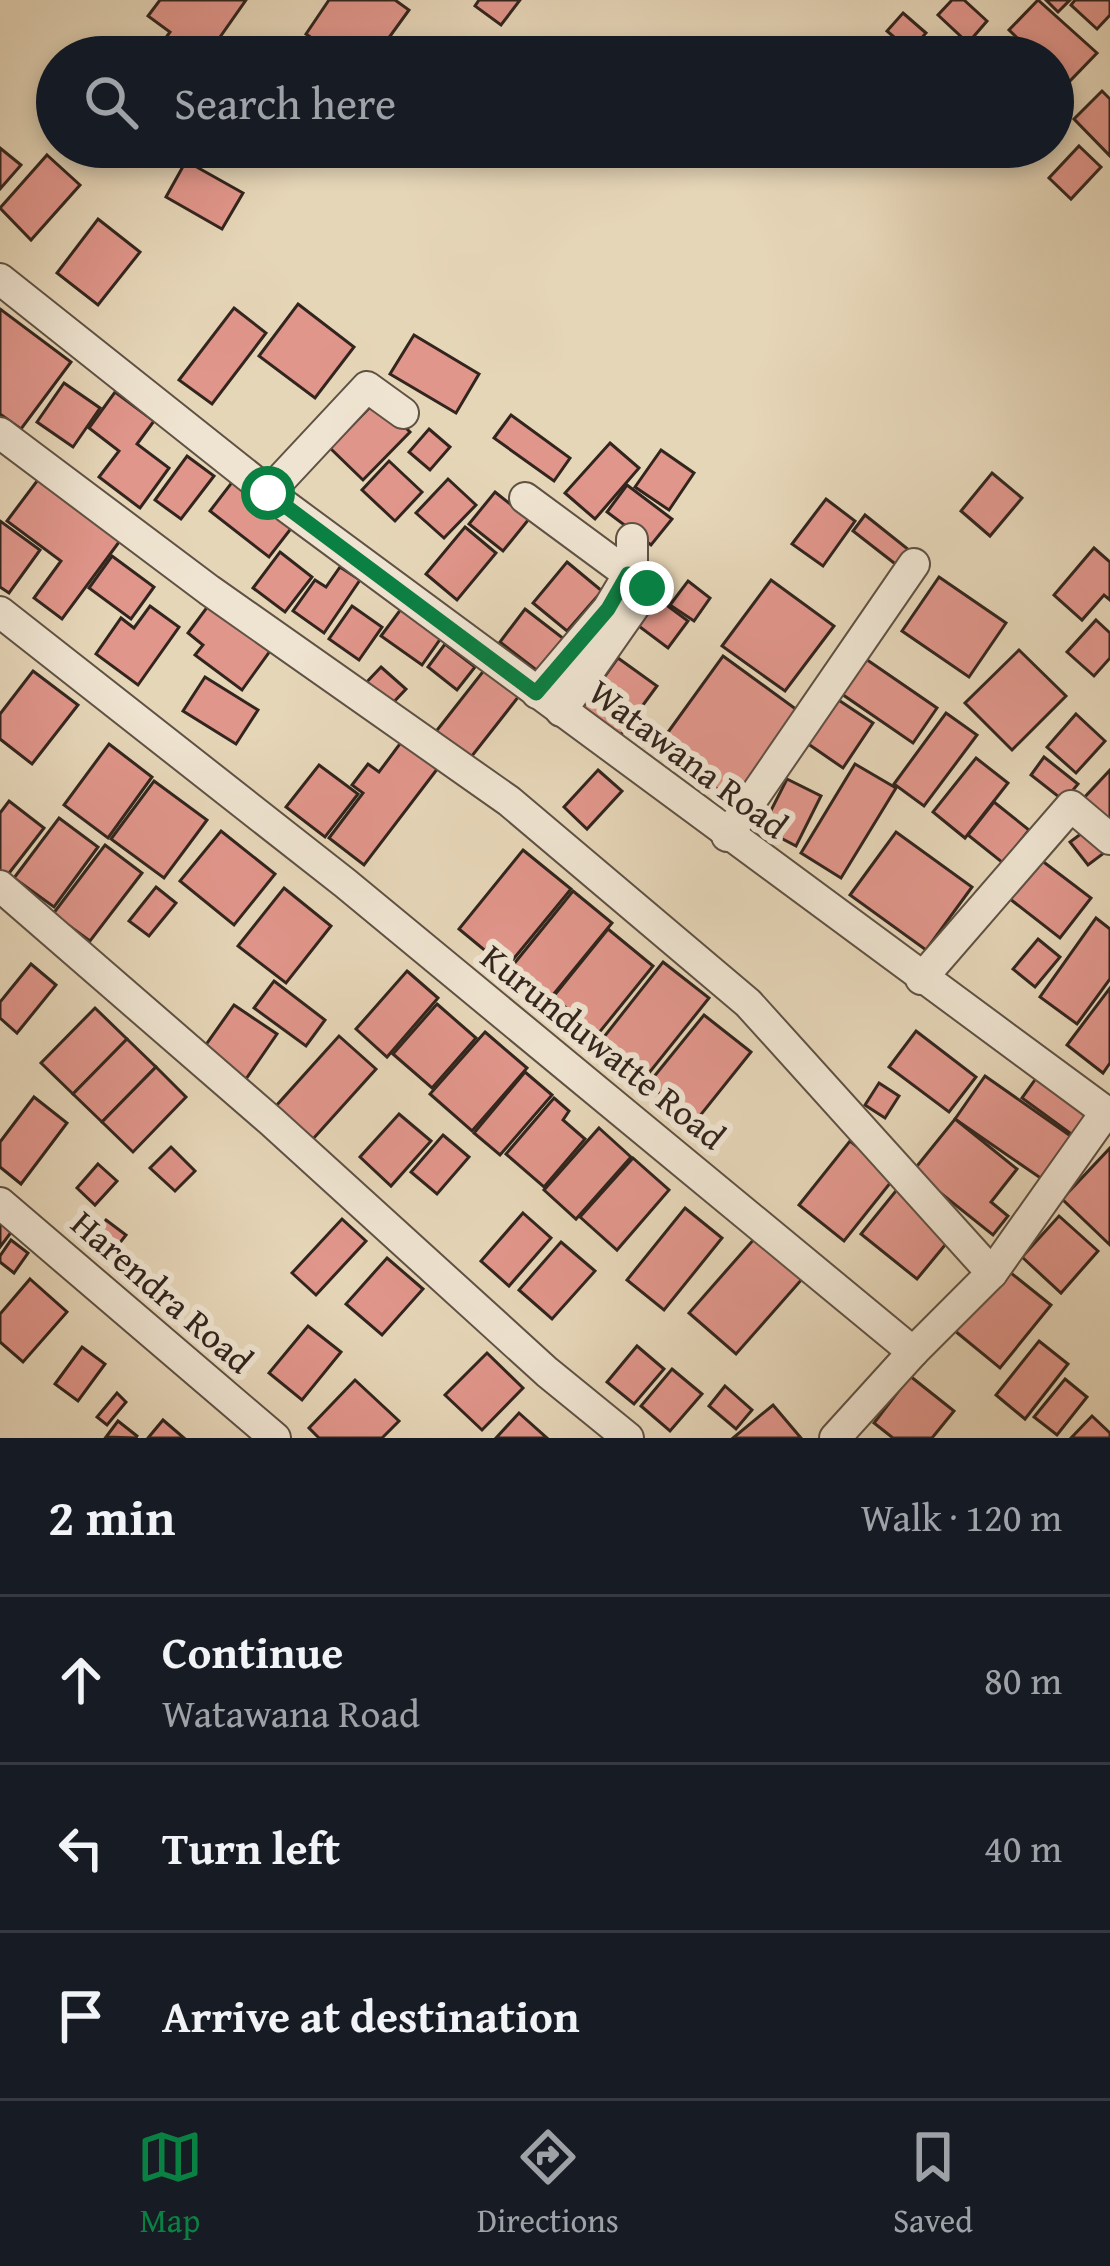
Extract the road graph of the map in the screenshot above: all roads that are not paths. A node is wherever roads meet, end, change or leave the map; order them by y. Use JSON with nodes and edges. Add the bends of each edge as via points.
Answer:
{"nodes":[{"id":1,"x":0,"y":279,"type":"edge"},
{"id":2,"x":404,"y":413,"type":"dead end"},
{"id":3,"x":0,"y":434,"type":"edge"},
{"id":4,"x":268,"y":493,"type":"junction"},
{"id":5,"x":525,"y":498,"type":"dead end"},
{"id":6,"x":632,"y":539,"type":"dead end"},
{"id":7,"x":914,"y":564,"type":"dead end"},
{"id":8,"x":628,"y":574,"type":"junction"},
{"id":9,"x":0,"y":612,"type":"edge"},
{"id":10,"x":549,"y":702,"type":"junction"},
{"id":11,"x":727,"y":836,"type":"junction"},
{"id":12,"x":1110,"y":839,"type":"edge"},
{"id":13,"x":0,"y":886,"type":"edge"},
{"id":14,"x":921,"y":979,"type":"junction"},
{"id":15,"x":1108,"y":1114,"type":"edge"},
{"id":16,"x":0,"y":1203,"type":"edge"},
{"id":17,"x":992,"y":1273,"type":"junction"},
{"id":18,"x":913,"y":1352,"type":"junction"},
{"id":19,"x":275,"y":1438,"type":"edge"},
{"id":20,"x":628,"y":1438,"type":"edge"},
{"id":21,"x":836,"y":1438,"type":"edge"}],
"edges":[{"from":1,"to":4,"type":"street","name":"Watawana Road"},
{"from":2,"to":4,"type":"street","via":[[367,387]]},
{"from":3,"to":17,"type":"street","via":[[509,801],[748,1003]]},
{"from":4,"to":10,"type":"street","name":"Watawana Road"},
{"from":5,"to":8,"type":"street"},
{"from":6,"to":8,"type":"street"},
{"from":7,"to":11,"type":"street"},
{"from":8,"to":10,"type":"street"},
{"from":9,"to":18,"type":"street","name":"Kurunduwatte Road"},
{"from":10,"to":11,"type":"street","name":"Watawana Road"},
{"from":11,"to":14,"type":"street","name":"Watawana Road"},
{"from":12,"to":14,"type":"street","via":[[1071,806]]},
{"from":13,"to":20,"type":"street"},
{"from":14,"to":15,"type":"street","name":"Watawana Road"},
{"from":15,"to":17,"type":"street"},
{"from":16,"to":19,"type":"street","name":"Harendra Road"},
{"from":17,"to":18,"type":"street"},
{"from":18,"to":21,"type":"street"}]}
